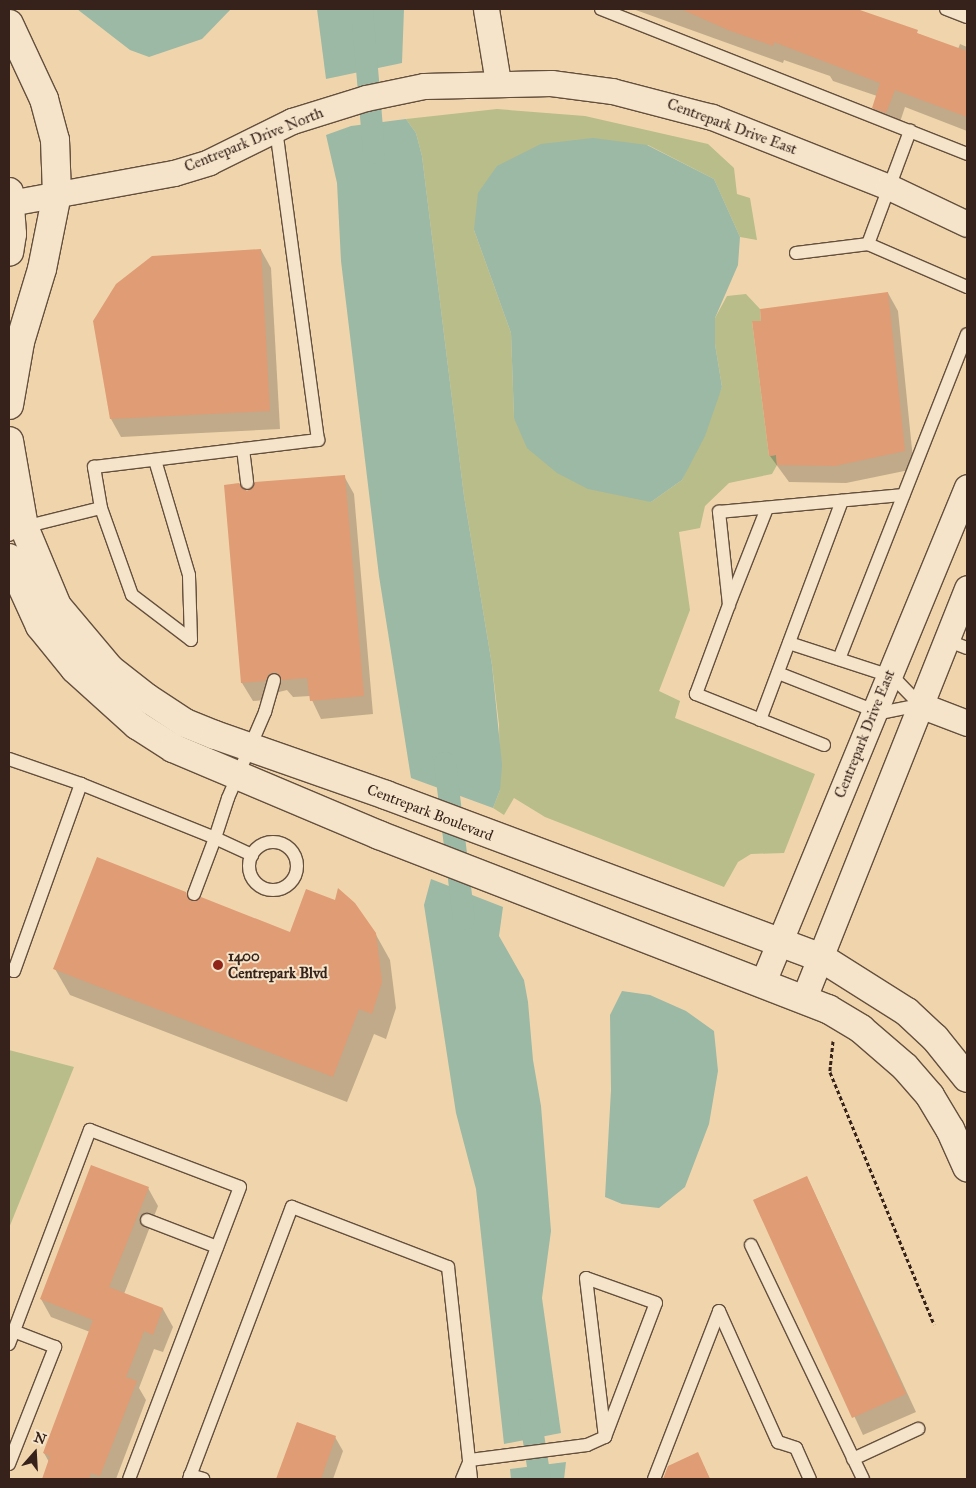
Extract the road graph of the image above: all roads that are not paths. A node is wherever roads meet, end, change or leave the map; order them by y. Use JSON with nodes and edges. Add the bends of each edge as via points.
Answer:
{"nodes":[{"id":1,"x":486,"y":9,"type":"edge"},
{"id":2,"x":600,"y":9,"type":"edge"},
{"id":3,"x":946,"y":9,"type":"edge"},
{"id":4,"x":967,"y":18,"type":"edge"},
{"id":5,"x":9,"y":24,"type":"edge"},
{"id":6,"x":498,"y":82,"type":"junction"},
{"id":7,"x":284,"y":125,"type":"junction"},
{"id":8,"x":910,"y":131,"type":"junction"},
{"id":9,"x":967,"y":154,"type":"edge"},
{"id":10,"x":889,"y":188,"type":"junction"},
{"id":11,"x":57,"y":194,"type":"junction"},
{"id":12,"x":10,"y":198,"type":"edge"},
{"id":13,"x":967,"y":224,"type":"edge"},
{"id":14,"x":868,"y":244,"type":"junction"},
{"id":15,"x":9,"y":252,"type":"edge"},
{"id":16,"x":796,"y":253,"type":"dead end"},
{"id":17,"x":967,"y":287,"type":"edge"},
{"id":18,"x":967,"y":334,"type":"edge"},
{"id":19,"x":9,"y":405,"type":"edge"},
{"id":20,"x":9,"y":441,"type":"edge"},
{"id":21,"x":243,"y":449,"type":"junction"},
{"id":22,"x":155,"y":460,"type":"junction"},
{"id":23,"x":247,"y":483,"type":"dead end"},
{"id":24,"x":967,"y":487,"type":"edge"},
{"id":25,"x":903,"y":495,"type":"junction"},
{"id":26,"x":842,"y":501,"type":"junction"},
{"id":27,"x":101,"y":508,"type":"junction"},
{"id":28,"x":766,"y":508,"type":"junction"},
{"id":29,"x":17,"y":531,"type":"edge"},
{"id":30,"x":9,"y":558,"type":"edge"},
{"id":31,"x":967,"y":588,"type":"edge"},
{"id":32,"x":729,"y":604,"type":"junction"},
{"id":33,"x":789,"y":643,"type":"junction"},
{"id":34,"x":957,"y":644,"type":"edge"},
{"id":35,"x":839,"y":659,"type":"junction"},
{"id":36,"x":778,"y":673,"type":"junction"},
{"id":37,"x":888,"y":676,"type":"junction"},
{"id":38,"x":274,"y":680,"type":"dead end"},
{"id":39,"x":920,"y":705,"type":"junction"},
{"id":40,"x":875,"y":711,"type":"junction"},
{"id":41,"x":760,"y":720,"type":"junction"},
{"id":42,"x":967,"y":723,"type":"edge"},
{"id":43,"x":824,"y":745,"type":"dead end"},
{"id":44,"x":252,"y":748,"type":"junction"},
{"id":45,"x":9,"y":758,"type":"edge"},
{"id":46,"x":240,"y":774,"type":"junction"},
{"id":47,"x":81,"y":784,"type":"junction"},
{"id":48,"x":215,"y":838,"type":"junction"},
{"id":49,"x":252,"y":855,"type":"dead end"},
{"id":50,"x":194,"y":894,"type":"dead end"},
{"id":51,"x":780,"y":942,"type":"junction"},
{"id":52,"x":820,"y":957,"type":"junction"},
{"id":53,"x":9,"y":969,"type":"edge"},
{"id":54,"x":763,"y":982,"type":"junction"},
{"id":55,"x":804,"y":998,"type":"junction"},
{"id":56,"x":967,"y":1078,"type":"edge"},
{"id":57,"x":967,"y":1168,"type":"edge"},
{"id":58,"x":147,"y":1220,"type":"dead end"},
{"id":59,"x":752,"y":1246,"type":"dead end"},
{"id":60,"x":217,"y":1247,"type":"junction"},
{"id":61,"x":11,"y":1338,"type":"edge"},
{"id":62,"x":918,"y":1429,"type":"dead end"},
{"id":63,"x":605,"y":1437,"type":"junction"},
{"id":64,"x":853,"y":1458,"type":"junction"},
{"id":65,"x":470,"y":1460,"type":"junction"},
{"id":66,"x":9,"y":1464,"type":"edge"},
{"id":67,"x":194,"y":1478,"type":"edge"},
{"id":68,"x":129,"y":1479,"type":"edge"},
{"id":69,"x":462,"y":1479,"type":"edge"},
{"id":70,"x":471,"y":1479,"type":"edge"},
{"id":71,"x":654,"y":1479,"type":"edge"},
{"id":72,"x":810,"y":1479,"type":"edge"},
{"id":73,"x":863,"y":1479,"type":"edge"}],
"edges":[{"from":1,"to":6,"type":"street"},
{"from":2,"to":8,"type":"lane"},
{"from":3,"to":4,"type":"lane"},
{"from":5,"to":11,"type":"street","via":[[44,100],[54,140]]},
{"from":6,"to":7,"type":"street","name":"Centrepark Drive North","via":[[424,86],[366,98]]},
{"from":6,"to":10,"type":"street","name":"Centrepark Drive East","via":[[551,83],[672,104]]},
{"from":7,"to":11,"type":"street","name":"Centrepark Drive North","via":[[209,162],[174,173]]},
{"from":7,"to":21,"type":"lane","via":[[318,440]]},
{"from":8,"to":9,"type":"lane"},
{"from":8,"to":10,"type":"lane"},
{"from":10,"to":13,"type":"street","name":"Centrepark Drive East"},
{"from":10,"to":14,"type":"lane"},
{"from":11,"to":12,"type":"street","name":"Centrepark Drive North"},
{"from":11,"to":19,"type":"street","via":[[42,269],[20,342]]},
{"from":12,"to":15,"type":"street"},
{"from":14,"to":16,"type":"lane"},
{"from":14,"to":17,"type":"lane"},
{"from":18,"to":25,"type":"lane"},
{"from":20,"to":29,"type":"street","name":"Centrepark Boulevard"},
{"from":21,"to":22,"type":"lane"},
{"from":21,"to":23,"type":"lane"},
{"from":22,"to":27,"type":"lane","via":[[94,467]]},
{"from":22,"to":27,"type":"lane","via":[[189,575],[191,640],[132,595]]},
{"from":24,"to":37,"type":"street","name":"Centrepark Drive East"},
{"from":25,"to":26,"type":"lane"},
{"from":25,"to":35,"type":"lane"},
{"from":26,"to":28,"type":"lane"},
{"from":26,"to":33,"type":"lane"},
{"from":27,"to":29,"type":"lane"},
{"from":28,"to":32,"type":"lane"},
{"from":28,"to":32,"type":"lane","via":[[719,512]]},
{"from":29,"to":44,"type":"street","name":"Centrepark Boulevard","via":[[57,606],[110,669],[185,723]]},
{"from":30,"to":46,"type":"street","via":[[40,626],[92,686],[137,725],[173,748]]},
{"from":31,"to":34,"type":"street"},
{"from":32,"to":41,"type":"lane","via":[[696,694]]},
{"from":33,"to":35,"type":"lane"},
{"from":33,"to":36,"type":"lane"},
{"from":34,"to":39,"type":"street"},
{"from":35,"to":37,"type":"lane"},
{"from":36,"to":40,"type":"lane"},
{"from":36,"to":41,"type":"lane"},
{"from":37,"to":39,"type":"lane"},
{"from":37,"to":40,"type":"street","name":"Centrepark Drive East"},
{"from":38,"to":44,"type":"lane"},
{"from":39,"to":40,"type":"lane"},
{"from":39,"to":42,"type":"street"},
{"from":39,"to":52,"type":"street"},
{"from":40,"to":51,"type":"street","name":"Centrepark Drive East"},
{"from":41,"to":43,"type":"lane"},
{"from":44,"to":46,"type":"lane"},
{"from":44,"to":51,"type":"street","name":"Centrepark Boulevard"},
{"from":45,"to":47,"type":"lane"},
{"from":46,"to":48,"type":"lane"},
{"from":46,"to":54,"type":"street","via":[[379,835]]},
{"from":47,"to":48,"type":"lane"},
{"from":47,"to":53,"type":"lane","via":[[14,971]]},
{"from":48,"to":49,"type":"lane"},
{"from":48,"to":50,"type":"lane"},
{"from":51,"to":52,"type":"street","name":"Centrepark Boulevard"},
{"from":51,"to":54,"type":"street","name":"Centrepark Drive East"},
{"from":52,"to":55,"type":"street"},
{"from":52,"to":56,"type":"street","name":"Centrepark Boulevard","via":[[907,1012],[935,1038]]},
{"from":54,"to":55,"type":"street"},
{"from":55,"to":57,"type":"street","via":[[876,1041],[905,1067],[930,1096],[950,1129]]},
{"from":58,"to":60,"type":"lane"},
{"from":59,"to":64,"type":"lane"},
{"from":60,"to":61,"type":"lane","via":[[240,1187],[90,1130]]},
{"from":60,"to":68,"type":"lane"},
{"from":61,"to":66,"type":"lane","via":[[55,1347]]},
{"from":62,"to":64,"type":"lane"},
{"from":63,"to":63,"type":"lane","via":[[656,1303],[586,1278],[590,1315]]},
{"from":63,"to":65,"type":"lane","via":[[587,1445]]},
{"from":64,"to":73,"type":"lane"},
{"from":65,"to":67,"type":"lane","via":[[448,1267],[292,1207]]},
{"from":65,"to":69,"type":"lane"},
{"from":65,"to":70,"type":"lane"},
{"from":71,"to":72,"type":"lane","via":[[719,1311],[778,1442],[796,1448]]}]}
